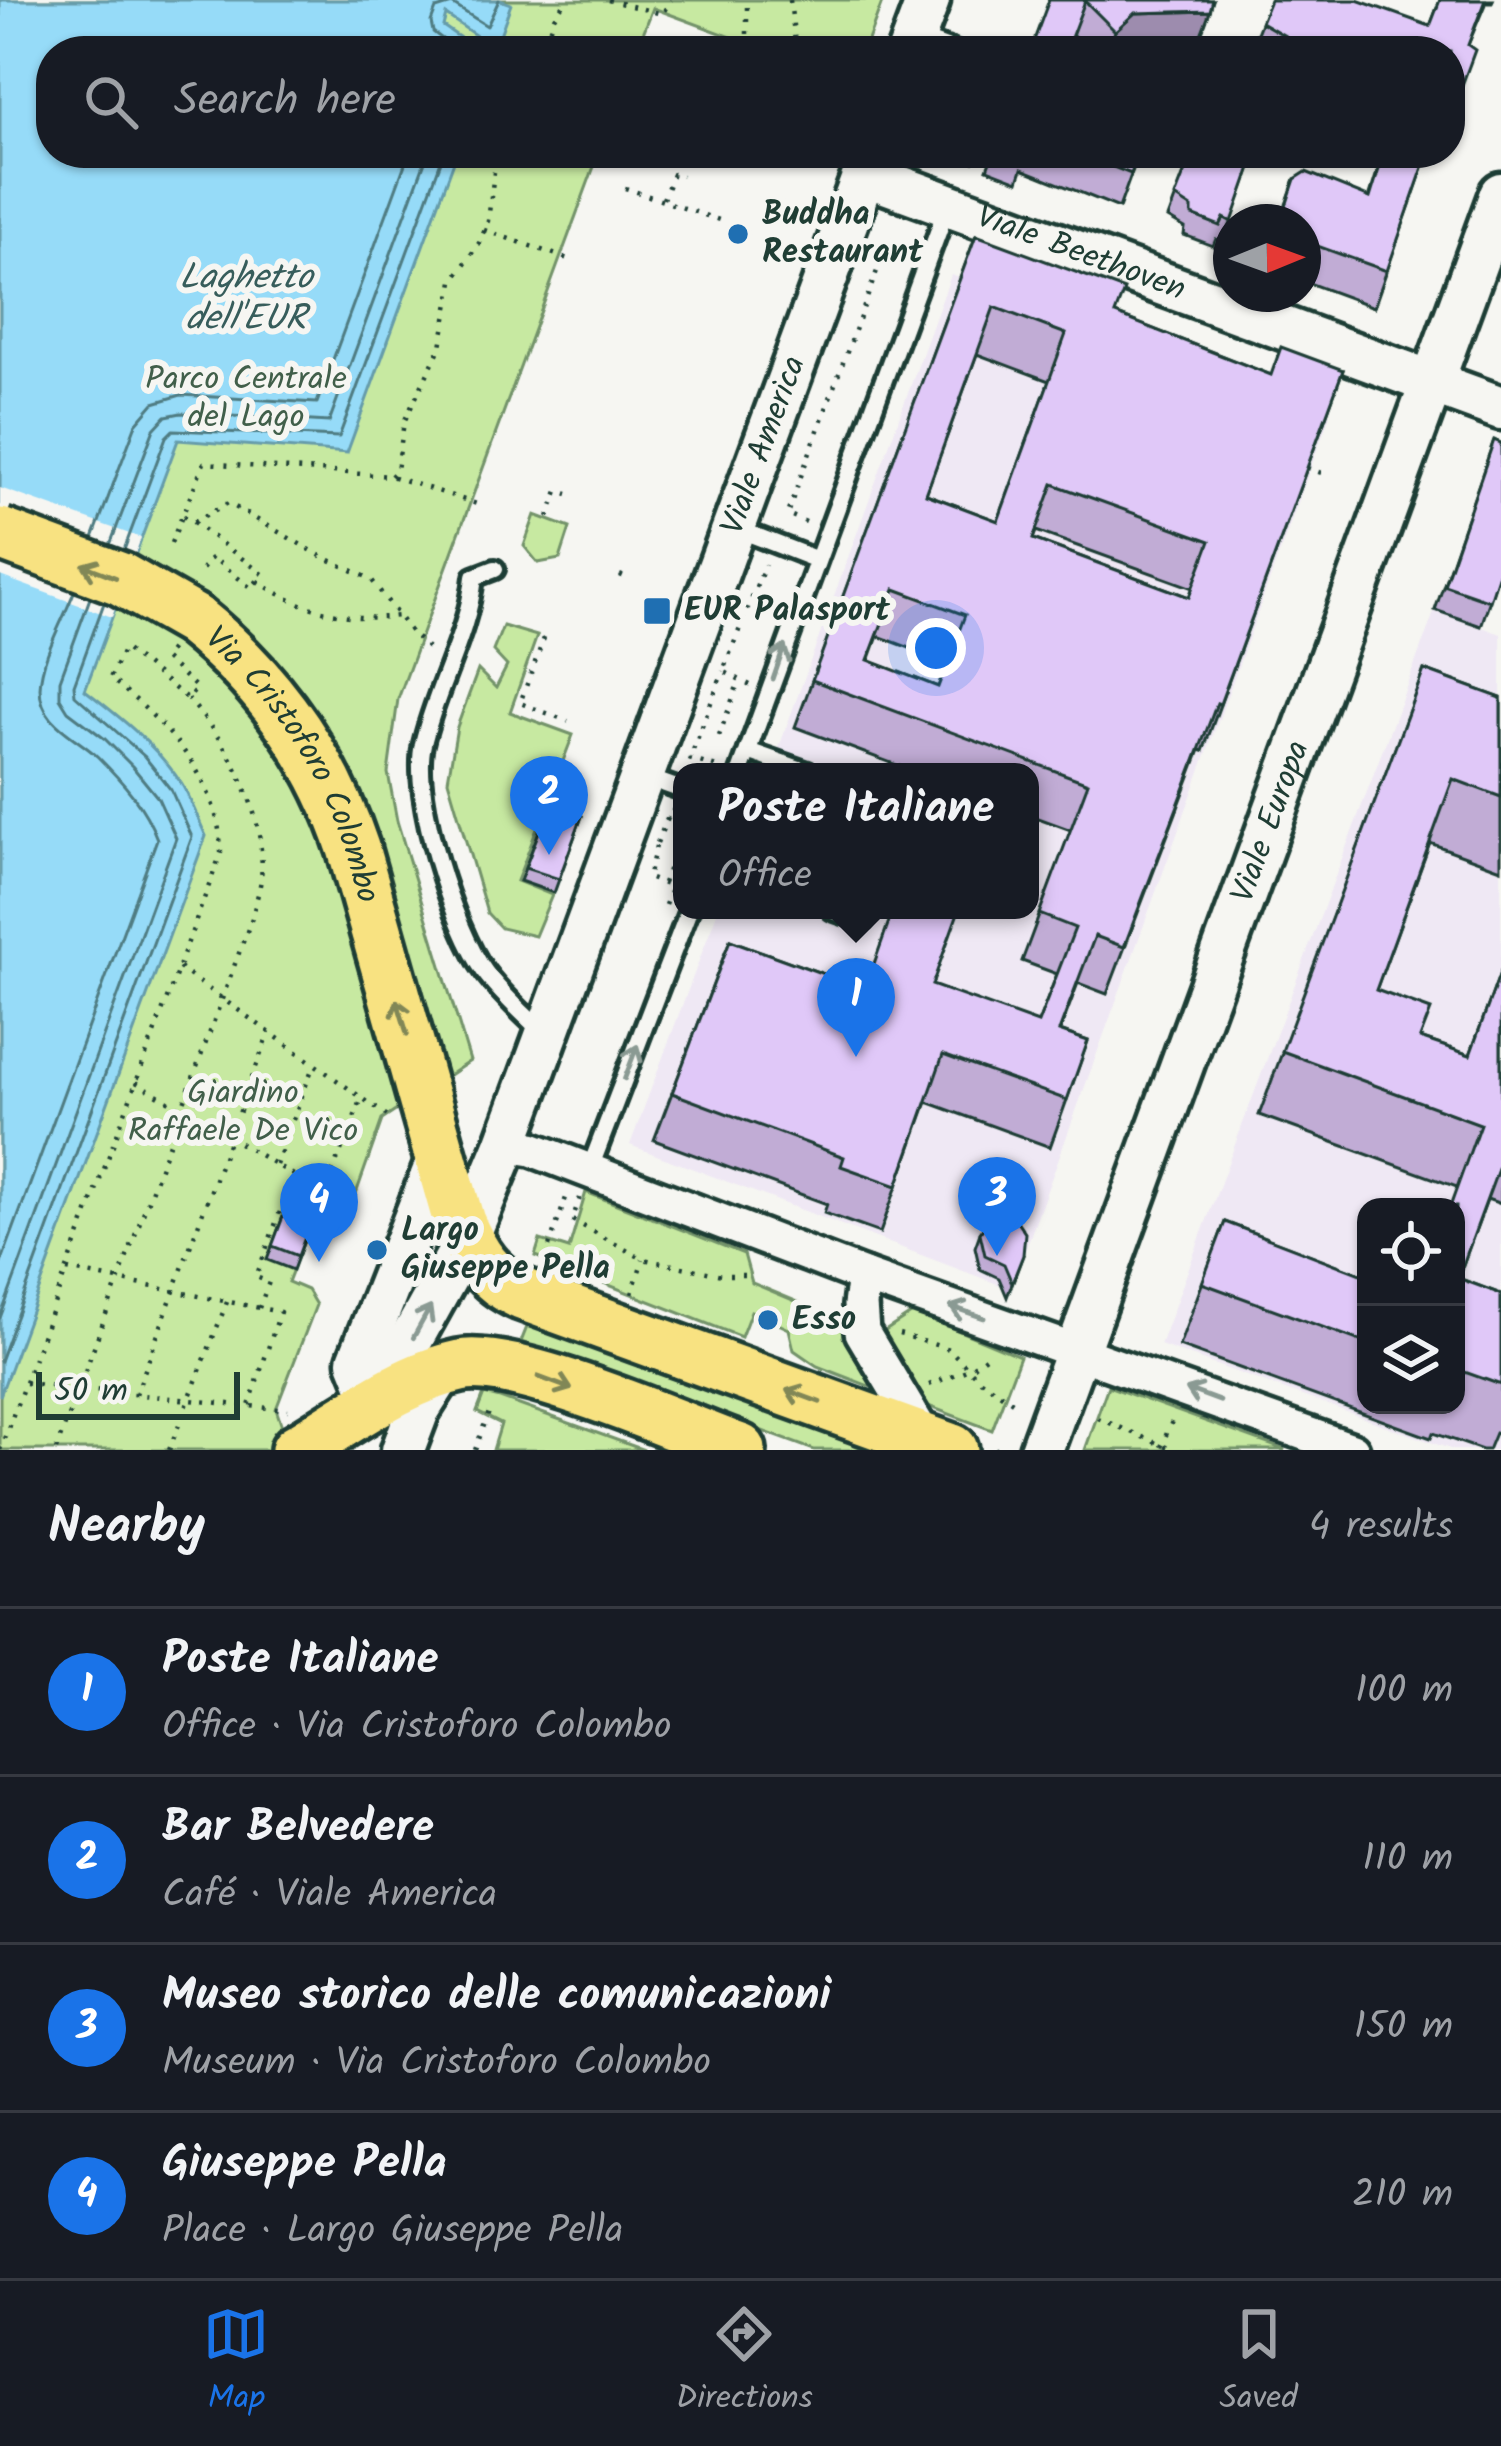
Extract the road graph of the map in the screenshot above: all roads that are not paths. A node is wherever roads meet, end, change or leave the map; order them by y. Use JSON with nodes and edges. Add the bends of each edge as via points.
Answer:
{"nodes":[{"id":1,"x":867,"y":168,"type":"edge"},
{"id":2,"x":876,"y":168,"type":"edge"},
{"id":3,"x":1501,"y":194,"type":"edge"},
{"id":4,"x":948,"y":205,"type":"junction"},
{"id":5,"x":1431,"y":382,"type":"junction"},
{"id":6,"x":1501,"y":408,"type":"edge"},
{"id":7,"x":734,"y":528,"type":"junction"},
{"id":8,"x":0,"y":534,"type":"edge"},
{"id":9,"x":815,"y":559,"type":"junction"},
{"id":10,"x":495,"y":569,"type":"dead end"},
{"id":11,"x":748,"y":751,"type":"junction"},
{"id":12,"x":743,"y":763,"type":"edge"},
{"id":13,"x":782,"y":763,"type":"edge"},
{"id":14,"x":642,"y":776,"type":"junction"},
{"id":15,"x":673,"y":787,"type":"edge"},
{"id":16,"x":684,"y":919,"type":"edge"},
{"id":17,"x":546,"y":1035,"type":"junction"},
{"id":18,"x":423,"y":1134,"type":"junction"},
{"id":19,"x":506,"y":1145,"type":"junction"},
{"id":20,"x":581,"y":1182,"type":"junction"},
{"id":21,"x":466,"y":1239,"type":"junction"},
{"id":22,"x":864,"y":1276,"type":"junction"},
{"id":23,"x":1078,"y":1350,"type":"junction"},
{"id":24,"x":442,"y":1372,"type":"junction"},
{"id":25,"x":376,"y":1403,"type":"junction"},
{"id":26,"x":294,"y":1430,"type":"edge"},
{"id":27,"x":983,"y":1447,"type":"edge"},
{"id":28,"x":403,"y":1450,"type":"edge"},
{"id":29,"x":740,"y":1450,"type":"edge"},
{"id":30,"x":1352,"y":1450,"type":"edge"}],
"edges":[{"from":1,"to":7,"type":"street","name":"Viale America"},
{"from":2,"to":4,"type":"street","name":"Viale Beethoven"},
{"from":3,"to":5,"type":"street","name":"Viale Europa"},
{"from":4,"to":5,"type":"street","name":"Viale Beethoven"},
{"from":4,"to":9,"type":"lane"},
{"from":5,"to":6,"type":"street","name":"Viale Beethoven"},
{"from":5,"to":23,"type":"street","name":"Viale Europa"},
{"from":7,"to":9,"type":"lane"},
{"from":7,"to":14,"type":"street","name":"Viale America"},
{"from":18,"to":8,"type":"main road","name":"Via Cristoforo Colombo","one_way":true,"bridge":true,"via":[[353,848],[309,747],[269,692],[187,616],[121,579]]},
{"from":11,"to":9,"type":"lane","one_way":true},
{"from":10,"to":17,"type":"lane","via":[[473,577],[470,611],[422,748],[425,809],[468,945]]},
{"from":11,"to":12,"type":"lane"},
{"from":11,"to":13,"type":"lane"},
{"from":14,"to":15,"type":"lane"},
{"from":14,"to":17,"type":"street","name":"Viale America"},
{"from":20,"to":16,"type":"lane","one_way":true},
{"from":17,"to":19,"type":"street","name":"Viale America"},
{"from":18,"to":19,"type":"street"},
{"from":18,"to":21,"type":"main road","name":"Via Cristoforo Colombo"},
{"from":18,"to":25,"type":"street","via":[[359,1361]]},
{"from":19,"to":20,"type":"street","via":[[532,1149]]},
{"from":19,"to":21,"type":"street"},
{"from":20,"to":22,"type":"street"},
{"from":25,"to":21,"type":"street","one_way":true},
{"from":27,"to":21,"type":"main road","name":"Via Cristoforo Colombo","one_way":true,"via":[[512,1289],[482,1266]]},
{"from":23,"to":22,"type":"street","one_way":true},
{"from":22,"to":27,"type":"street","via":[[860,1316],[872,1349]]},
{"from":23,"to":27,"type":"street","name":"Viale Europa"},
{"from":30,"to":23,"type":"street","one_way":true},
{"from":24,"to":25,"type":"main road"},
{"from":24,"to":28,"type":"street"},
{"from":24,"to":29,"type":"main road","one_way":true,"via":[[472,1364],[520,1370]]},
{"from":25,"to":26,"type":"main road"}]}
